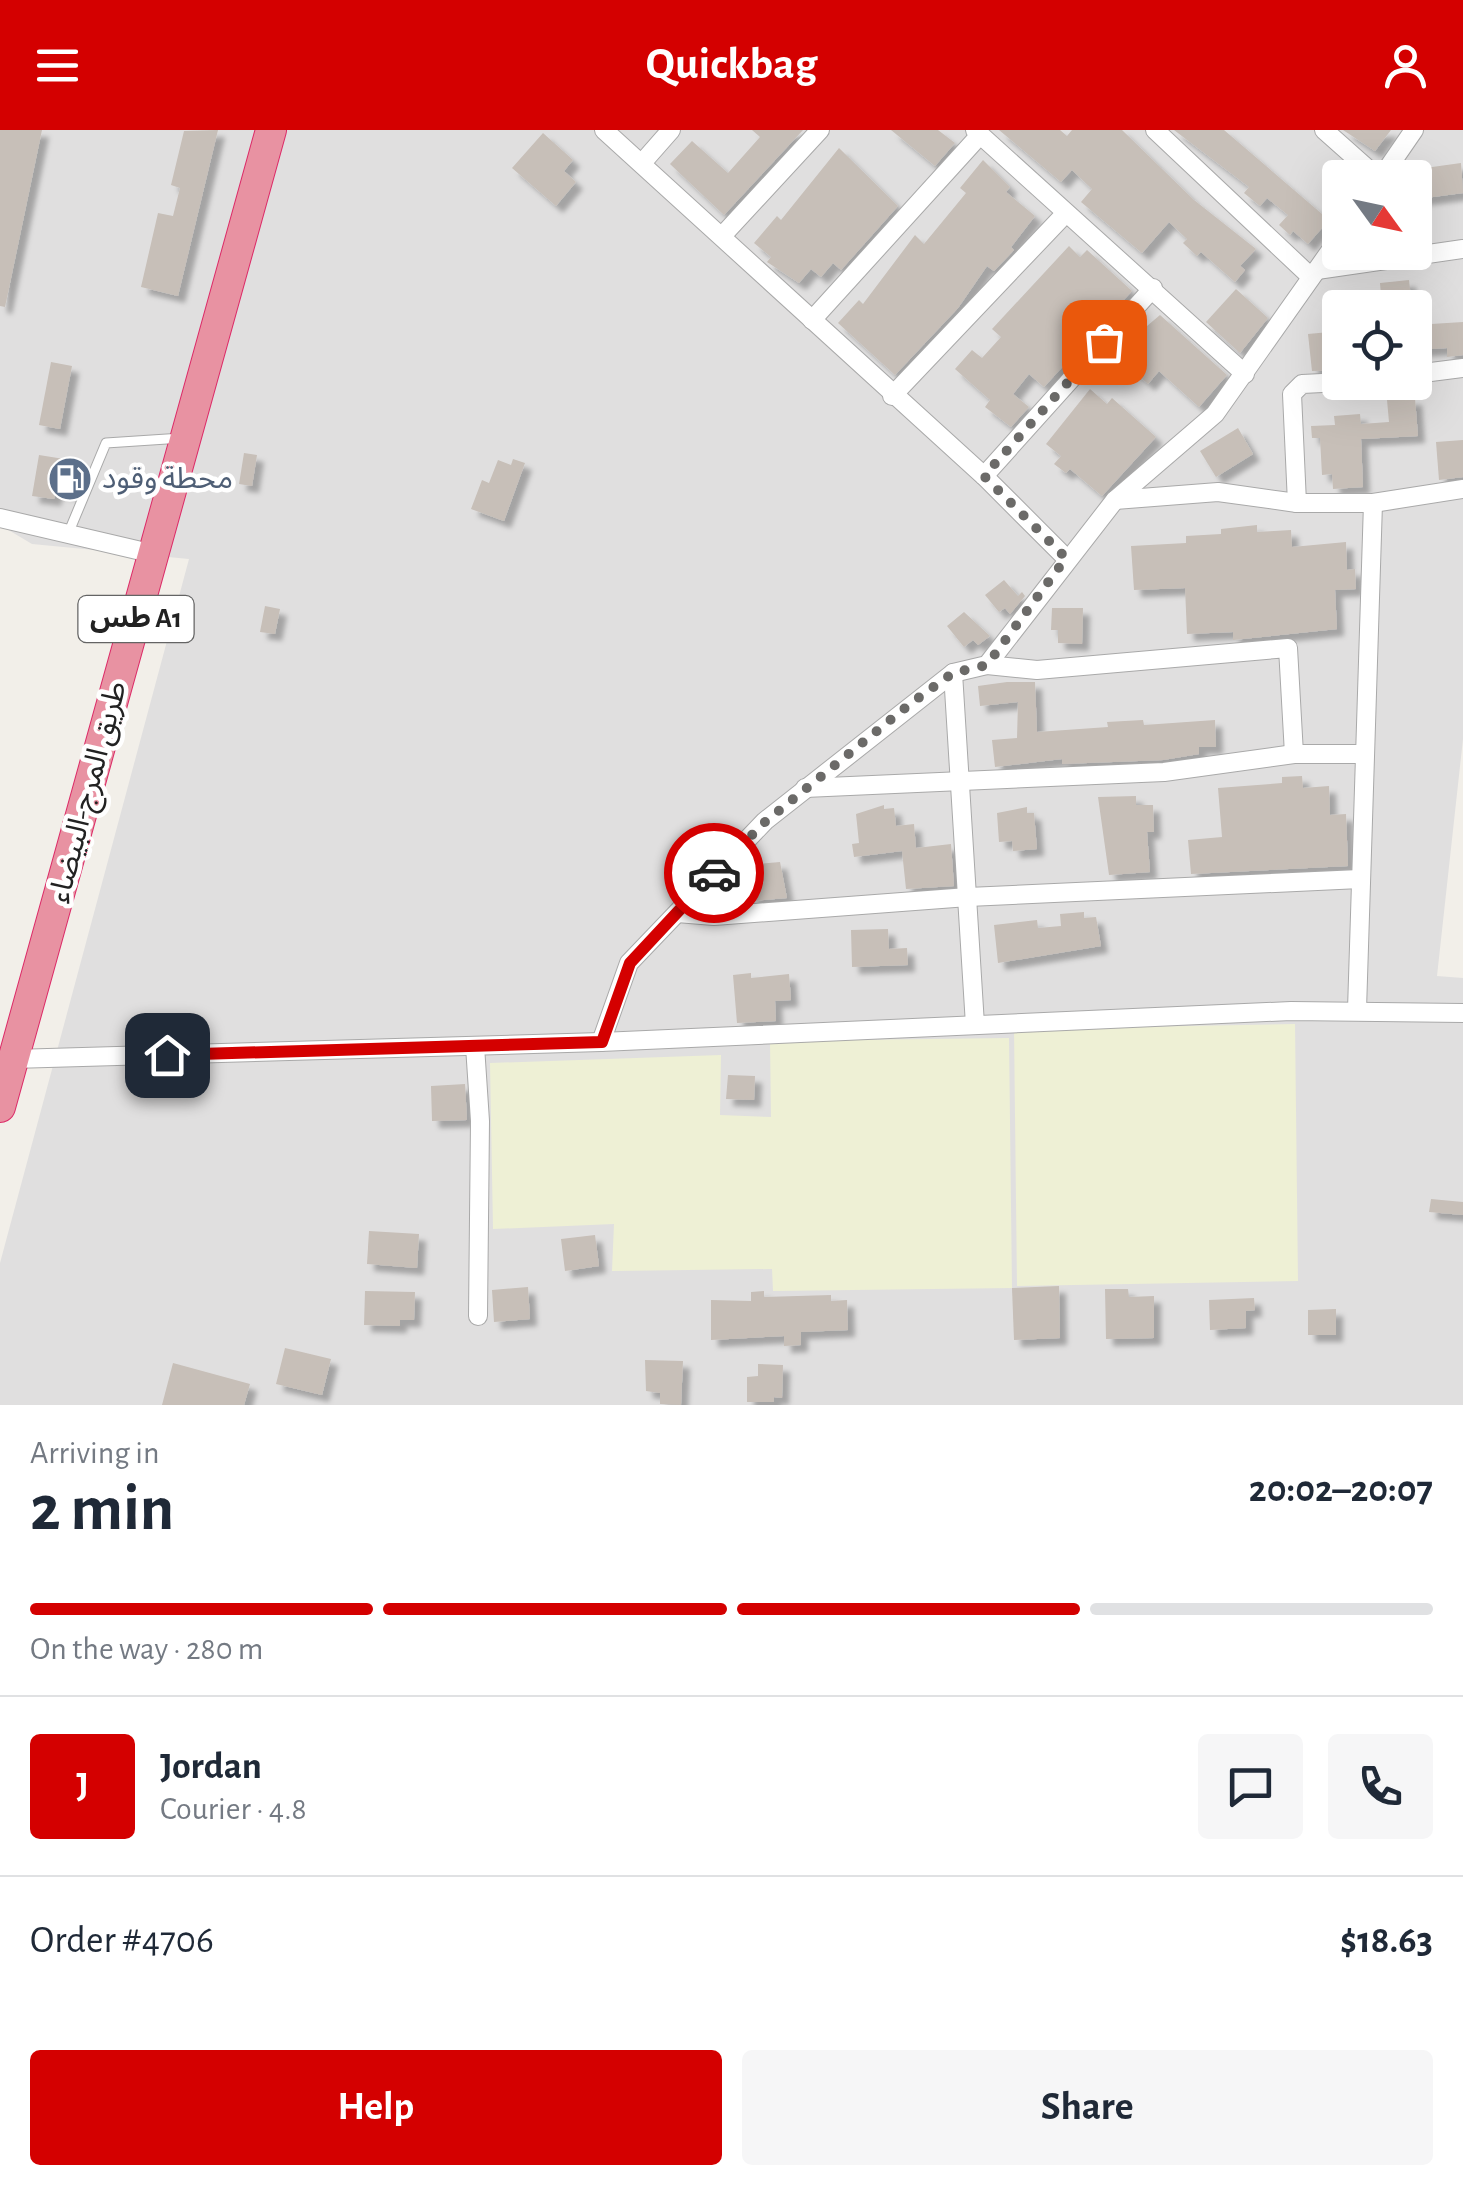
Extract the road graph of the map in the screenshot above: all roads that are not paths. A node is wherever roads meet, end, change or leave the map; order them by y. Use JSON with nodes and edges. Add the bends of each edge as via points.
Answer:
{"nodes":[{"id":1,"x":271,"y":130,"type":"edge"},
{"id":2,"x":604,"y":130,"type":"edge"},
{"id":3,"x":671,"y":130,"type":"edge"},
{"id":4,"x":820,"y":130,"type":"edge"},
{"id":5,"x":1155,"y":130,"type":"edge"},
{"id":6,"x":1324,"y":130,"type":"edge"},
{"id":7,"x":1414,"y":130,"type":"edge"},
{"id":8,"x":977,"y":132,"type":"edge"},
{"id":9,"x":1358,"y":160,"type":"edge"},
{"id":10,"x":1392,"y":160,"type":"edge"},
{"id":11,"x":642,"y":163,"type":"junction"},
{"id":12,"x":1066,"y":214,"type":"junction"},
{"id":13,"x":722,"y":236,"type":"junction"},
{"id":14,"x":1463,"y":249,"type":"edge"},
{"id":15,"x":1322,"y":262,"type":"edge"},
{"id":16,"x":1314,"y":273,"type":"junction"},
{"id":17,"x":1153,"y":288,"type":"junction"},
{"id":18,"x":812,"y":320,"type":"junction"},
{"id":19,"x":1463,"y":368,"type":"edge"},
{"id":20,"x":1432,"y":372,"type":"edge"},
{"id":21,"x":1245,"y":374,"type":"junction"},
{"id":22,"x":1322,"y":383,"type":"edge"},
{"id":23,"x":892,"y":396,"type":"junction"},
{"id":24,"x":185,"y":438,"type":"junction"},
{"id":25,"x":984,"y":476,"type":"junction"},
{"id":26,"x":1463,"y":488,"type":"edge"},
{"id":27,"x":1115,"y":500,"type":"junction"},
{"id":28,"x":1297,"y":503,"type":"junction"},
{"id":29,"x":1373,"y":503,"type":"junction"},
{"id":30,"x":0,"y":518,"type":"edge"},
{"id":31,"x":67,"y":536,"type":"junction"},
{"id":32,"x":154,"y":554,"type":"junction"},
{"id":33,"x":1066,"y":558,"type":"junction"},
{"id":34,"x":987,"y":665,"type":"junction"},
{"id":35,"x":953,"y":673,"type":"junction"},
{"id":36,"x":1294,"y":754,"type":"junction"},
{"id":37,"x":1364,"y":754,"type":"junction"},
{"id":38,"x":961,"y":781,"type":"junction"},
{"id":39,"x":806,"y":788,"type":"junction"},
{"id":40,"x":1360,"y":878,"type":"junction"},
{"id":41,"x":968,"y":898,"type":"junction"},
{"id":42,"x":676,"y":912,"type":"junction"},
{"id":43,"x":1357,"y":1010,"type":"junction"},
{"id":44,"x":1463,"y":1013,"type":"edge"},
{"id":45,"x":975,"y":1025,"type":"junction"},
{"id":46,"x":602,"y":1042,"type":"junction"},
{"id":47,"x":476,"y":1046,"type":"junction"},
{"id":48,"x":13,"y":1059,"type":"junction"},
{"id":49,"x":0,"y":1107,"type":"edge"},
{"id":50,"x":478,"y":1316,"type":"dead end"}],
"edges":[{"from":1,"to":24,"type":"highway","name":"طريق المرج-البيضاء","number":"طس A1"},
{"from":2,"to":11,"type":"street"},
{"from":3,"to":11,"type":"street"},
{"from":4,"to":13,"type":"street"},
{"from":5,"to":16,"type":"street"},
{"from":6,"to":9,"type":"street"},
{"from":7,"to":10,"type":"street"},
{"from":8,"to":12,"type":"street"},
{"from":8,"to":18,"type":"street"},
{"from":11,"to":13,"type":"street"},
{"from":12,"to":17,"type":"street"},
{"from":12,"to":23,"type":"street"},
{"from":13,"to":18,"type":"street"},
{"from":14,"to":16,"type":"street"},
{"from":15,"to":16,"type":"street"},
{"from":16,"to":21,"type":"street"},
{"from":17,"to":21,"type":"street"},
{"from":17,"to":25,"type":"street"},
{"from":18,"to":23,"type":"street"},
{"from":19,"to":20,"type":"street"},
{"from":21,"to":27,"type":"street","via":[[1215,414]]},
{"from":22,"to":28,"type":"street","via":[[1302,384],[1292,394]]},
{"from":23,"to":25,"type":"street"},
{"from":24,"to":31,"type":"lane","via":[[106,442]]},
{"from":24,"to":32,"type":"highway","name":"طريق المرج-البيضاء","number":"طس A1"},
{"from":25,"to":33,"type":"street"},
{"from":26,"to":29,"type":"street"},
{"from":27,"to":28,"type":"street","via":[[1218,492]]},
{"from":27,"to":33,"type":"street"},
{"from":28,"to":29,"type":"street"},
{"from":29,"to":37,"type":"street"},
{"from":30,"to":31,"type":"street"},
{"from":31,"to":32,"type":"street"},
{"from":32,"to":48,"type":"highway","name":"طريق المرج-البيضاء","number":"طس A1"},
{"from":33,"to":34,"type":"street"},
{"from":34,"to":35,"type":"street"},
{"from":34,"to":36,"type":"street","via":[[1037,670],[1288,648]]},
{"from":35,"to":38,"type":"street"},
{"from":35,"to":39,"type":"street"},
{"from":36,"to":37,"type":"street"},
{"from":36,"to":38,"type":"street","via":[[1164,772]]},
{"from":37,"to":40,"type":"street"},
{"from":38,"to":39,"type":"street"},
{"from":38,"to":41,"type":"street"},
{"from":39,"to":42,"type":"street"},
{"from":40,"to":41,"type":"street"},
{"from":40,"to":43,"type":"street"},
{"from":41,"to":42,"type":"street","via":[[714,916]]},
{"from":41,"to":45,"type":"street"},
{"from":42,"to":46,"type":"street","via":[[630,963]]},
{"from":43,"to":44,"type":"street"},
{"from":43,"to":45,"type":"street"},
{"from":45,"to":46,"type":"street"},
{"from":46,"to":47,"type":"street"},
{"from":47,"to":48,"type":"street"},
{"from":47,"to":50,"type":"street"},
{"from":48,"to":49,"type":"highway","name":"طريق المرج-البيضاء","number":"طس A1"}]}
